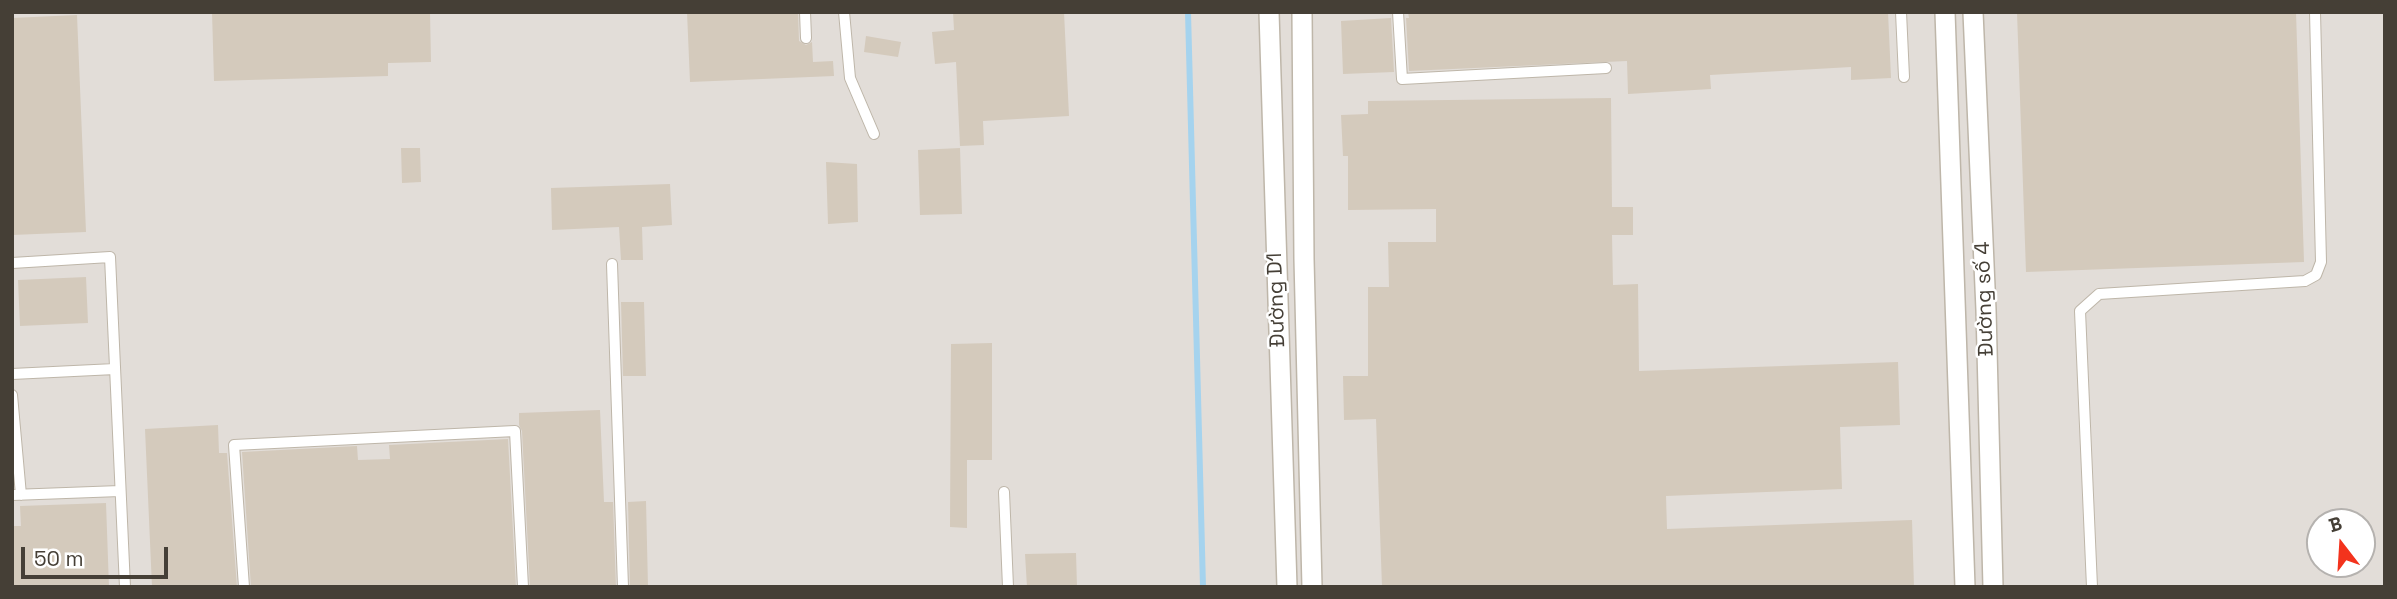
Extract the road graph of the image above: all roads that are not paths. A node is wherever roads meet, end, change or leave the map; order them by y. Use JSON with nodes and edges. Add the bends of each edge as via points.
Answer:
{"nodes":[{"id":1,"x":805,"y":12,"type":"edge"},
{"id":2,"x":844,"y":12,"type":"edge"},
{"id":3,"x":1269,"y":12,"type":"edge"},
{"id":4,"x":1302,"y":12,"type":"edge"},
{"id":5,"x":1398,"y":12,"type":"edge"},
{"id":6,"x":1901,"y":12,"type":"edge"},
{"id":7,"x":1945,"y":12,"type":"edge"},
{"id":8,"x":1973,"y":12,"type":"edge"},
{"id":9,"x":2315,"y":12,"type":"edge"},
{"id":10,"x":806,"y":38,"type":"dead end"},
{"id":11,"x":1606,"y":68,"type":"dead end"},
{"id":12,"x":1905,"y":77,"type":"dead end"},
{"id":13,"x":874,"y":134,"type":"dead end"},
{"id":14,"x":1304,"y":259,"type":"junction"},
{"id":15,"x":1276,"y":260,"type":"junction"},
{"id":16,"x":12,"y":263,"type":"edge"},
{"id":17,"x":612,"y":264,"type":"dead end"},
{"id":18,"x":115,"y":369,"type":"junction"},
{"id":19,"x":12,"y":374,"type":"edge"},
{"id":20,"x":12,"y":395,"type":"edge"},
{"id":21,"x":1962,"y":481,"type":"junction"},
{"id":22,"x":1991,"y":481,"type":"junction"},
{"id":23,"x":120,"y":491,"type":"junction"},
{"id":24,"x":1004,"y":492,"type":"dead end"},
{"id":25,"x":17,"y":495,"type":"edge"},
{"id":26,"x":125,"y":587,"type":"edge"},
{"id":27,"x":243,"y":587,"type":"edge"},
{"id":28,"x":523,"y":587,"type":"edge"},
{"id":29,"x":623,"y":587,"type":"edge"},
{"id":30,"x":1008,"y":587,"type":"edge"},
{"id":31,"x":1287,"y":587,"type":"edge"},
{"id":32,"x":1312,"y":587,"type":"edge"},
{"id":33,"x":1965,"y":587,"type":"edge"},
{"id":34,"x":1993,"y":587,"type":"edge"},
{"id":35,"x":2092,"y":587,"type":"edge"}],
"edges":[{"from":1,"to":10,"type":"lane"},
{"from":2,"to":13,"type":"lane","via":[[850,78]]},
{"from":3,"to":15,"type":"street","name":"Đường D1"},
{"from":4,"to":14,"type":"street","name":"Đường D1"},
{"from":5,"to":11,"type":"lane","via":[[1402,79]]},
{"from":6,"to":12,"type":"lane"},
{"from":7,"to":21,"type":"street","name":"Đường số 4"},
{"from":8,"to":22,"type":"street","name":"Đường số 4"},
{"from":9,"to":35,"type":"lane","via":[[2321,262],[2316,275],[2305,281],[2099,295],[2080,311]]},
{"from":14,"to":15,"type":"street"},
{"from":14,"to":32,"type":"street","name":"Đường D1"},
{"from":15,"to":31,"type":"street","name":"Đường D1"},
{"from":16,"to":18,"type":"lane","via":[[110,257]]},
{"from":17,"to":29,"type":"lane"},
{"from":18,"to":19,"type":"lane"},
{"from":18,"to":23,"type":"lane"},
{"from":20,"to":25,"type":"lane"},
{"from":21,"to":22,"type":"street"},
{"from":21,"to":33,"type":"street","name":"Đường số 4"},
{"from":22,"to":34,"type":"street","name":"Đường số 4"},
{"from":23,"to":25,"type":"lane"},
{"from":23,"to":26,"type":"lane"},
{"from":24,"to":30,"type":"lane"},
{"from":27,"to":28,"type":"lane","via":[[234,445],[515,431]]}]}
